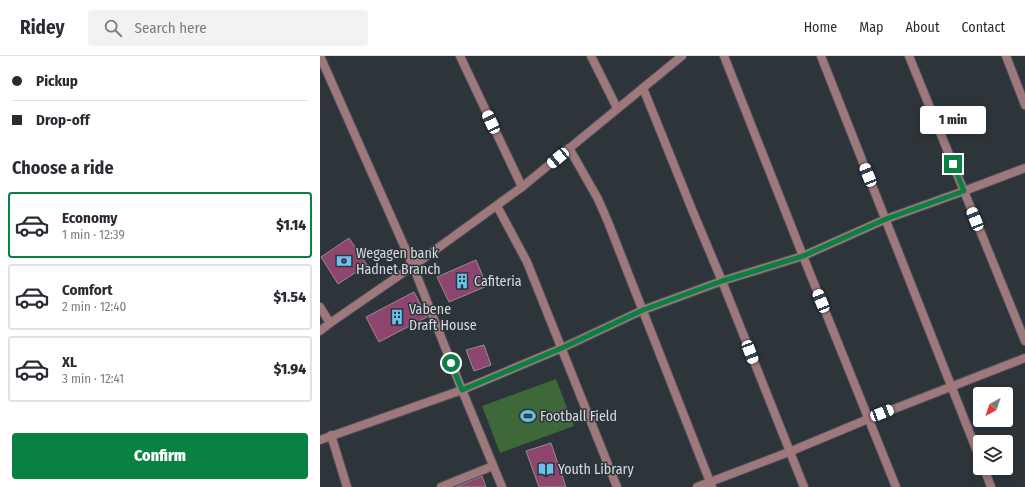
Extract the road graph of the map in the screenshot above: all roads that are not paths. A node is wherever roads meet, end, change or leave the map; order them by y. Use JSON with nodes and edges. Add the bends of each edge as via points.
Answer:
{"nodes":[{"id":1,"x":320,"y":56,"type":"edge"},
{"id":2,"x":460,"y":56,"type":"edge"},
{"id":3,"x":591,"y":56,"type":"edge"},
{"id":4,"x":682,"y":56,"type":"edge"},
{"id":5,"x":724,"y":56,"type":"edge"},
{"id":6,"x":821,"y":56,"type":"edge"},
{"id":7,"x":909,"y":56,"type":"edge"},
{"id":8,"x":1006,"y":56,"type":"edge"},
{"id":9,"x":643,"y":88,"type":"junction"},
{"id":10,"x":1025,"y":104,"type":"edge"},
{"id":11,"x":618,"y":108,"type":"junction"},
{"id":12,"x":569,"y":148,"type":"junction"},
{"id":13,"x":1025,"y":168,"type":"edge"},
{"id":14,"x":522,"y":187,"type":"junction"},
{"id":15,"x":964,"y":191,"type":"junction"},
{"id":16,"x":497,"y":206,"type":"junction"},
{"id":17,"x":886,"y":219,"type":"junction"},
{"id":18,"x":803,"y":256,"type":"junction"},
{"id":19,"x":413,"y":266,"type":"junction"},
{"id":20,"x":722,"y":281,"type":"junction"},
{"id":21,"x":320,"y":306,"type":"edge"},
{"id":22,"x":643,"y":310,"type":"junction"},
{"id":23,"x":330,"y":323,"type":"junction"},
{"id":24,"x":320,"y":331,"type":"edge"},
{"id":25,"x":1025,"y":341,"type":"edge"},
{"id":26,"x":562,"y":348,"type":"junction"},
{"id":27,"x":1025,"y":358,"type":"edge"},
{"id":28,"x":951,"y":386,"type":"junction"},
{"id":29,"x":462,"y":390,"type":"junction"},
{"id":30,"x":868,"y":419,"type":"junction"},
{"id":31,"x":331,"y":435,"type":"junction"},
{"id":32,"x":320,"y":440,"type":"edge"},
{"id":33,"x":973,"y":441,"type":"edge"},
{"id":34,"x":789,"y":452,"type":"junction"},
{"id":35,"x":493,"y":466,"type":"junction"},
{"id":36,"x":987,"y":475,"type":"edge"},
{"id":37,"x":711,"y":484,"type":"edge"},
{"id":38,"x":347,"y":487,"type":"edge"},
{"id":39,"x":442,"y":487,"type":"edge"},
{"id":40,"x":502,"y":487,"type":"edge"},
{"id":41,"x":617,"y":487,"type":"edge"},
{"id":42,"x":697,"y":487,"type":"edge"},
{"id":43,"x":804,"y":487,"type":"edge"},
{"id":44,"x":896,"y":487,"type":"edge"},
{"id":45,"x":991,"y":487,"type":"edge"}],
"edges":[{"from":1,"to":19,"type":"street"},
{"from":2,"to":14,"type":"street"},
{"from":3,"to":11,"type":"street"},
{"from":4,"to":9,"type":"street"},
{"from":5,"to":18,"type":"street"},
{"from":6,"to":17,"type":"street"},
{"from":7,"to":15,"type":"street"},
{"from":8,"to":10,"type":"street"},
{"from":9,"to":11,"type":"street"},
{"from":9,"to":20,"type":"street"},
{"from":11,"to":12,"type":"street"},
{"from":12,"to":14,"type":"street"},
{"from":12,"to":22,"type":"street","via":[[598,199]]},
{"from":13,"to":15,"type":"street"},
{"from":14,"to":16,"type":"street"},
{"from":15,"to":17,"type":"street"},
{"from":15,"to":25,"type":"street"},
{"from":16,"to":19,"type":"street"},
{"from":16,"to":26,"type":"street","via":[[527,262]]},
{"from":17,"to":18,"type":"street"},
{"from":17,"to":28,"type":"street"},
{"from":18,"to":20,"type":"street"},
{"from":18,"to":30,"type":"street"},
{"from":19,"to":23,"type":"street"},
{"from":19,"to":29,"type":"street"},
{"from":20,"to":22,"type":"street"},
{"from":20,"to":34,"type":"street"},
{"from":21,"to":23,"type":"street"},
{"from":22,"to":26,"type":"street"},
{"from":22,"to":37,"type":"street"},
{"from":23,"to":24,"type":"street"},
{"from":26,"to":29,"type":"street"},
{"from":26,"to":41,"type":"street"},
{"from":27,"to":28,"type":"street"},
{"from":28,"to":30,"type":"street"},
{"from":28,"to":33,"type":"street"},
{"from":29,"to":31,"type":"street"},
{"from":29,"to":35,"type":"street"},
{"from":30,"to":34,"type":"street"},
{"from":30,"to":44,"type":"street"},
{"from":31,"to":32,"type":"street"},
{"from":31,"to":38,"type":"street"},
{"from":34,"to":37,"type":"street"},
{"from":34,"to":43,"type":"street"},
{"from":35,"to":39,"type":"street"},
{"from":35,"to":40,"type":"street"},
{"from":36,"to":45,"type":"street"},
{"from":37,"to":42,"type":"street"}]}
